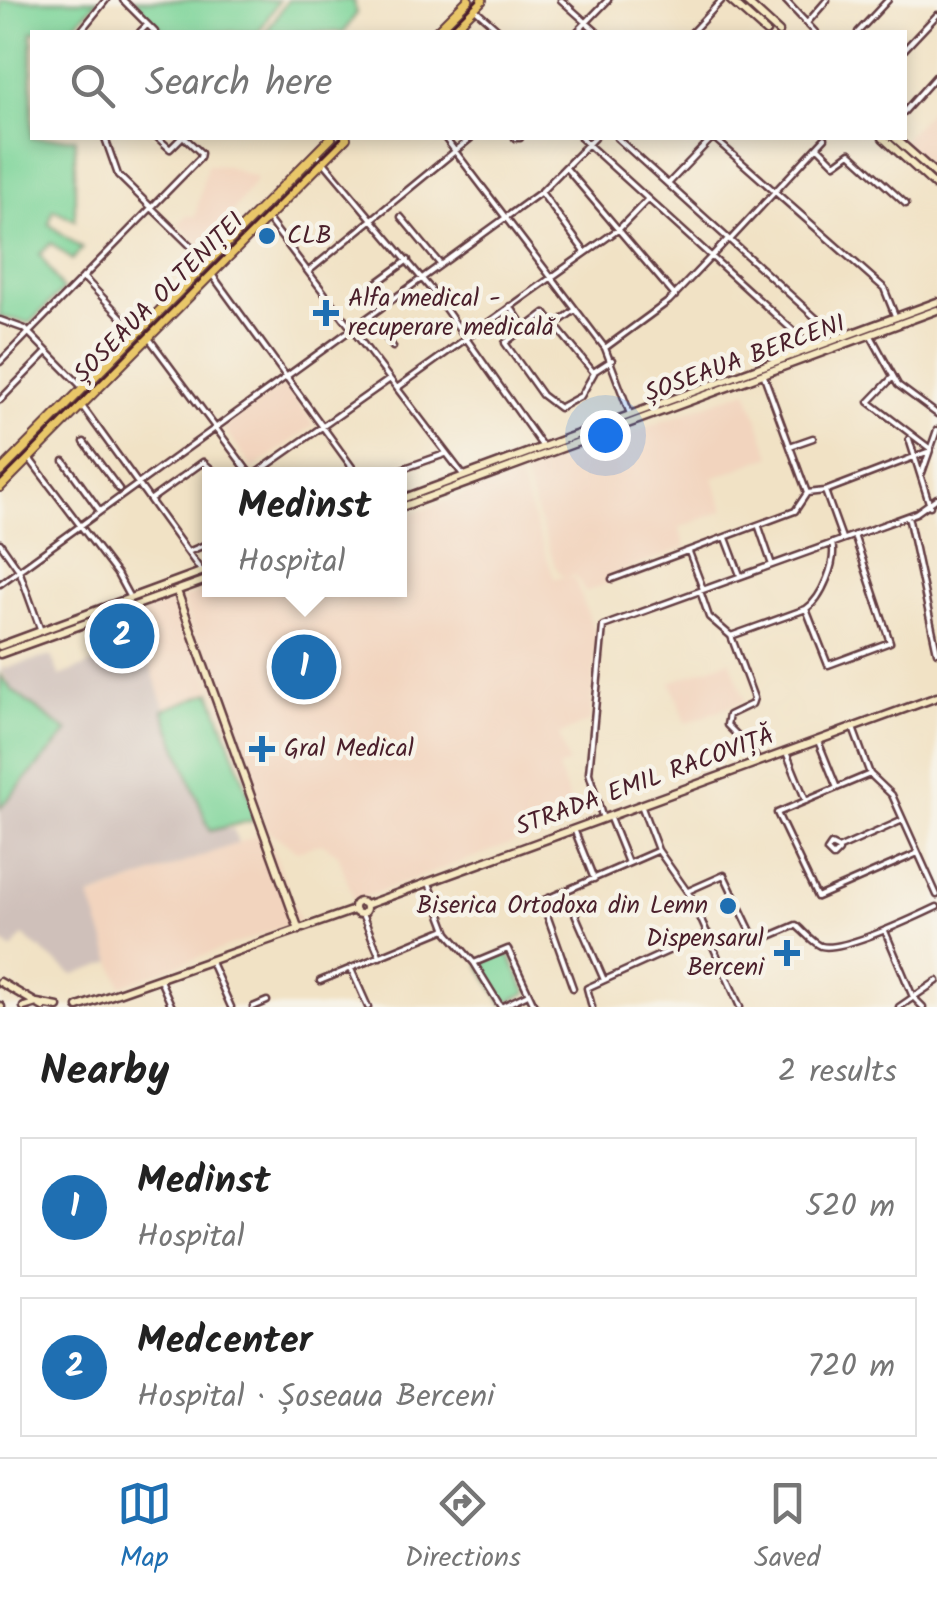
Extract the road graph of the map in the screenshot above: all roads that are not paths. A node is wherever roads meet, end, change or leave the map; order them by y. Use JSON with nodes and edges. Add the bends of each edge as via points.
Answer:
{"nodes":[{"id":1,"x":106,"y":0,"type":"edge"},
{"id":2,"x":122,"y":0,"type":"edge"},
{"id":3,"x":482,"y":0,"type":"edge"},
{"id":4,"x":561,"y":0,"type":"edge"},
{"id":5,"x":608,"y":0,"type":"edge"},
{"id":6,"x":726,"y":0,"type":"edge"},
{"id":7,"x":744,"y":0,"type":"edge"},
{"id":8,"x":785,"y":0,"type":"edge"},
{"id":9,"x":827,"y":0,"type":"edge"},
{"id":10,"x":888,"y":0,"type":"edge"},
{"id":11,"x":471,"y":4,"type":"edge"},
{"id":12,"x":937,"y":15,"type":"edge"},
{"id":13,"x":453,"y":21,"type":"junction"},
{"id":14,"x":586,"y":22,"type":"junction"},
{"id":15,"x":806,"y":23,"type":"junction"},
{"id":16,"x":147,"y":25,"type":"junction"},
{"id":17,"x":80,"y":30,"type":"edge"},
{"id":18,"x":142,"y":30,"type":"edge"},
{"id":19,"x":153,"y":30,"type":"edge"},
{"id":20,"x":439,"y":30,"type":"edge"},
{"id":21,"x":451,"y":30,"type":"edge"},
{"id":22,"x":464,"y":30,"type":"edge"},
{"id":23,"x":499,"y":30,"type":"edge"},
{"id":24,"x":579,"y":30,"type":"edge"},
{"id":25,"x":596,"y":30,"type":"edge"},
{"id":26,"x":694,"y":30,"type":"edge"},
{"id":27,"x":764,"y":30,"type":"edge"},
{"id":28,"x":778,"y":30,"type":"edge"},
{"id":29,"x":813,"y":30,"type":"edge"},
{"id":30,"x":860,"y":30,"type":"edge"},
{"id":31,"x":907,"y":47,"type":"edge"},
{"id":32,"x":937,"y":74,"type":"edge"},
{"id":33,"x":907,"y":109,"type":"edge"},
{"id":34,"x":106,"y":140,"type":"edge"},
{"id":35,"x":160,"y":140,"type":"edge"},
{"id":36,"x":181,"y":140,"type":"edge"},
{"id":37,"x":185,"y":140,"type":"edge"},
{"id":38,"x":329,"y":140,"type":"edge"},
{"id":39,"x":344,"y":140,"type":"edge"},
{"id":40,"x":448,"y":140,"type":"edge"},
{"id":41,"x":468,"y":140,"type":"edge"},
{"id":42,"x":583,"y":140,"type":"edge"},
{"id":43,"x":592,"y":140,"type":"edge"},
{"id":44,"x":619,"y":140,"type":"edge"},
{"id":45,"x":711,"y":140,"type":"edge"},
{"id":46,"x":715,"y":140,"type":"edge"},
{"id":47,"x":823,"y":140,"type":"edge"},
{"id":48,"x":885,"y":140,"type":"edge"},
{"id":49,"x":897,"y":140,"type":"edge"},
{"id":50,"x":588,"y":144,"type":"junction"},
{"id":51,"x":818,"y":146,"type":"junction"},
{"id":52,"x":456,"y":148,"type":"junction"},
{"id":53,"x":316,"y":153,"type":"junction"},
{"id":54,"x":324,"y":160,"type":"junction"},
{"id":55,"x":566,"y":168,"type":"junction"},
{"id":56,"x":937,"y":175,"type":"edge"},
{"id":57,"x":668,"y":184,"type":"junction"},
{"id":58,"x":937,"y":188,"type":"edge"},
{"id":59,"x":541,"y":192,"type":"junction"},
{"id":60,"x":775,"y":192,"type":"junction"},
{"id":61,"x":648,"y":199,"type":"junction"},
{"id":62,"x":906,"y":204,"type":"dead end"},
{"id":63,"x":151,"y":208,"type":"junction"},
{"id":64,"x":372,"y":217,"type":"junction"},
{"id":65,"x":402,"y":217,"type":"dead end"},
{"id":66,"x":507,"y":217,"type":"junction"},
{"id":67,"x":267,"y":218,"type":"junction"},
{"id":68,"x":619,"y":229,"type":"junction"},
{"id":69,"x":729,"y":240,"type":"junction"},
{"id":70,"x":585,"y":252,"type":"junction"},
{"id":71,"x":712,"y":257,"type":"junction"},
{"id":72,"x":408,"y":260,"type":"junction"},
{"id":73,"x":208,"y":263,"type":"junction"},
{"id":74,"x":441,"y":265,"type":"junction"},
{"id":75,"x":308,"y":271,"type":"junction"},
{"id":76,"x":211,"y":274,"type":"junction"},
{"id":77,"x":551,"y":276,"type":"junction"},
{"id":78,"x":84,"y":277,"type":"junction"},
{"id":79,"x":423,"y":278,"type":"junction"},
{"id":80,"x":675,"y":296,"type":"junction"},
{"id":81,"x":356,"y":298,"type":"dead end"},
{"id":82,"x":510,"y":306,"type":"junction"},
{"id":83,"x":937,"y":306,"type":"edge"},
{"id":84,"x":576,"y":309,"type":"junction"},
{"id":85,"x":370,"y":316,"type":"junction"},
{"id":86,"x":0,"y":320,"type":"edge"},
{"id":87,"x":897,"y":321,"type":"junction"},
{"id":88,"x":555,"y":325,"type":"junction"},
{"id":89,"x":524,"y":326,"type":"junction"},
{"id":90,"x":132,"y":327,"type":"dead end"},
{"id":91,"x":352,"y":329,"type":"junction"},
{"id":92,"x":29,"y":333,"type":"junction"},
{"id":93,"x":870,"y":334,"type":"junction"},
{"id":94,"x":468,"y":336,"type":"junction"},
{"id":95,"x":148,"y":338,"type":"junction"},
{"id":96,"x":838,"y":338,"type":"junction"},
{"id":97,"x":393,"y":347,"type":"dead end"},
{"id":98,"x":605,"y":348,"type":"junction"},
{"id":99,"x":812,"y":348,"type":"junction"},
{"id":100,"x":47,"y":351,"type":"junction"},
{"id":101,"x":612,"y":360,"type":"junction"},
{"id":102,"x":0,"y":362,"type":"edge"},
{"id":103,"x":594,"y":372,"type":"junction"},
{"id":104,"x":763,"y":374,"type":"junction"},
{"id":105,"x":285,"y":377,"type":"junction"},
{"id":106,"x":892,"y":378,"type":"junction"},
{"id":107,"x":390,"y":379,"type":"junction"},
{"id":108,"x":396,"y":388,"type":"junction"},
{"id":109,"x":84,"y":389,"type":"junction"},
{"id":110,"x":0,"y":400,"type":"edge"},
{"id":111,"x":82,"y":405,"type":"junction"},
{"id":112,"x":937,"y":414,"type":"edge"},
{"id":113,"x":630,"y":415,"type":"junction"},
{"id":114,"x":217,"y":427,"type":"junction"},
{"id":115,"x":322,"y":428,"type":"junction"},
{"id":116,"x":937,"y":430,"type":"edge"},
{"id":117,"x":583,"y":436,"type":"junction"},
{"id":118,"x":908,"y":436,"type":"junction"},
{"id":119,"x":813,"y":438,"type":"dead end"},
{"id":120,"x":84,"y":442,"type":"dead end"},
{"id":121,"x":790,"y":446,"type":"junction"},
{"id":122,"x":543,"y":447,"type":"junction"},
{"id":123,"x":927,"y":449,"type":"junction"},
{"id":124,"x":446,"y":453,"type":"junction"},
{"id":125,"x":28,"y":458,"type":"junction"},
{"id":126,"x":914,"y":458,"type":"junction"},
{"id":127,"x":64,"y":461,"type":"dead end"},
{"id":128,"x":209,"y":467,"type":"edge"},
{"id":129,"x":247,"y":467,"type":"edge"},
{"id":130,"x":263,"y":467,"type":"edge"},
{"id":131,"x":352,"y":467,"type":"edge"},
{"id":132,"x":407,"y":467,"type":"edge"},
{"id":133,"x":0,"y":472,"type":"edge"},
{"id":134,"x":464,"y":476,"type":"junction"},
{"id":135,"x":921,"y":478,"type":"junction"},
{"id":136,"x":138,"y":484,"type":"junction"},
{"id":137,"x":0,"y":488,"type":"edge"},
{"id":138,"x":119,"y":489,"type":"dead end"},
{"id":139,"x":825,"y":491,"type":"junction"},
{"id":140,"x":807,"y":493,"type":"junction"},
{"id":141,"x":937,"y":498,"type":"edge"},
{"id":142,"x":150,"y":500,"type":"junction"},
{"id":143,"x":407,"y":501,"type":"edge"},
{"id":144,"x":407,"y":502,"type":"edge"},
{"id":145,"x":930,"y":506,"type":"junction"},
{"id":146,"x":100,"y":511,"type":"junction"},
{"id":147,"x":908,"y":516,"type":"junction"},
{"id":148,"x":82,"y":525,"type":"junction"},
{"id":149,"x":758,"y":526,"type":"junction"},
{"id":150,"x":854,"y":536,"type":"junction"},
{"id":151,"x":726,"y":538,"type":"junction"},
{"id":152,"x":843,"y":540,"type":"junction"},
{"id":153,"x":0,"y":543,"type":"edge"},
{"id":154,"x":832,"y":544,"type":"junction"},
{"id":155,"x":202,"y":546,"type":"edge"},
{"id":156,"x":689,"y":551,"type":"junction"},
{"id":157,"x":188,"y":552,"type":"junction"},
{"id":158,"x":772,"y":565,"type":"junction"},
{"id":159,"x":202,"y":566,"type":"edge"},
{"id":160,"x":19,"y":570,"type":"junction"},
{"id":161,"x":202,"y":571,"type":"edge"},
{"id":162,"x":740,"y":576,"type":"junction"},
{"id":163,"x":612,"y":579,"type":"dead end"},
{"id":164,"x":202,"y":582,"type":"edge"},
{"id":165,"x":0,"y":584,"type":"edge"},
{"id":166,"x":702,"y":590,"type":"junction"},
{"id":167,"x":177,"y":591,"type":"junction"},
{"id":168,"x":130,"y":598,"type":"junction"},
{"id":169,"x":806,"y":609,"type":"junction"},
{"id":170,"x":88,"y":618,"type":"junction"},
{"id":171,"x":41,"y":631,"type":"junction"},
{"id":172,"x":731,"y":636,"type":"junction"},
{"id":173,"x":936,"y":644,"type":"edge"},
{"id":174,"x":0,"y":646,"type":"edge"},
{"id":175,"x":937,"y":652,"type":"edge"},
{"id":176,"x":0,"y":654,"type":"edge"},
{"id":177,"x":937,"y":697,"type":"edge"},
{"id":178,"x":852,"y":728,"type":"junction"},
{"id":179,"x":817,"y":740,"type":"junction"},
{"id":180,"x":786,"y":752,"type":"junction"},
{"id":181,"x":758,"y":762,"type":"junction"},
{"id":182,"x":870,"y":774,"type":"junction"},
{"id":183,"x":837,"y":788,"type":"junction"},
{"id":184,"x":806,"y":801,"type":"junction"},
{"id":185,"x":640,"y":805,"type":"junction"},
{"id":186,"x":606,"y":818,"type":"junction"},
{"id":187,"x":903,"y":820,"type":"junction"},
{"id":188,"x":574,"y":829,"type":"junction"},
{"id":189,"x":838,"y":849,"type":"dead end"},
{"id":190,"x":658,"y":850,"type":"junction"},
{"id":191,"x":918,"y":853,"type":"junction"},
{"id":192,"x":628,"y":864,"type":"junction"},
{"id":193,"x":594,"y":879,"type":"junction"},
{"id":194,"x":428,"y":882,"type":"junction"},
{"id":195,"x":565,"y":891,"type":"junction"},
{"id":196,"x":688,"y":891,"type":"junction"},
{"id":197,"x":937,"y":895,"type":"edge"},
{"id":198,"x":937,"y":907,"type":"edge"},
{"id":199,"x":358,"y":912,"type":"junction"},
{"id":200,"x":446,"y":929,"type":"junction"},
{"id":201,"x":299,"y":930,"type":"junction"},
{"id":202,"x":885,"y":931,"type":"junction"},
{"id":203,"x":708,"y":933,"type":"junction"},
{"id":204,"x":380,"y":957,"type":"junction"},
{"id":205,"x":211,"y":962,"type":"junction"},
{"id":206,"x":474,"y":963,"type":"junction"},
{"id":207,"x":351,"y":969,"type":"junction"},
{"id":208,"x":160,"y":980,"type":"junction"},
{"id":209,"x":604,"y":980,"type":"junction"},
{"id":210,"x":937,"y":981,"type":"edge"},
{"id":211,"x":0,"y":982,"type":"edge"},
{"id":212,"x":320,"y":982,"type":"dead end"},
{"id":213,"x":573,"y":988,"type":"dead end"},
{"id":214,"x":529,"y":994,"type":"junction"},
{"id":215,"x":913,"y":997,"type":"junction"},
{"id":216,"x":267,"y":1001,"type":"dead end"},
{"id":217,"x":40,"y":1005,"type":"edge"},
{"id":218,"x":24,"y":1007,"type":"edge"},
{"id":219,"x":58,"y":1007,"type":"edge"},
{"id":220,"x":78,"y":1007,"type":"edge"},
{"id":221,"x":88,"y":1007,"type":"edge"},
{"id":222,"x":172,"y":1007,"type":"edge"},
{"id":223,"x":230,"y":1007,"type":"edge"},
{"id":224,"x":253,"y":1007,"type":"edge"},
{"id":225,"x":368,"y":1007,"type":"edge"},
{"id":226,"x":501,"y":1007,"type":"edge"},
{"id":227,"x":535,"y":1007,"type":"edge"},
{"id":228,"x":592,"y":1007,"type":"edge"},
{"id":229,"x":740,"y":1007,"type":"edge"},
{"id":230,"x":899,"y":1007,"type":"edge"},
{"id":231,"x":922,"y":1007,"type":"edge"}],
"edges":[{"from":1,"to":17,"type":"street"},
{"from":2,"to":16,"type":"street"},
{"from":3,"to":11,"type":"main road"},
{"from":4,"to":14,"type":"street"},
{"from":5,"to":14,"type":"street"},
{"from":6,"to":26,"type":"street"},
{"from":6,"to":27,"type":"main road"},
{"from":7,"to":28,"type":"main road"},
{"from":8,"to":15,"type":"street"},
{"from":9,"to":15,"type":"street"},
{"from":10,"to":30,"type":"street"},
{"from":11,"to":13,"type":"main road"},
{"from":11,"to":23,"type":"street"},
{"from":12,"to":31,"type":"street"},
{"from":13,"to":20,"type":"main road"},
{"from":13,"to":21,"type":"main road"},
{"from":13,"to":22,"type":"street"},
{"from":14,"to":24,"type":"street"},
{"from":14,"to":25,"type":"street"},
{"from":15,"to":29,"type":"street"},
{"from":16,"to":18,"type":"street"},
{"from":16,"to":19,"type":"street"},
{"from":32,"to":33,"type":"street"},
{"from":34,"to":63,"type":"street","via":[[118,175]]},
{"from":35,"to":36,"type":"street","via":[[170,149]]},
{"from":37,"to":63,"type":"street","via":[[201,155]]},
{"from":38,"to":53,"type":"main road","name":"ȘOSEAUA OLTENIȚEI"},
{"from":39,"to":54,"type":"main road","name":"ȘOSEAUA OLTENIȚEI"},
{"from":40,"to":52,"type":"street"},
{"from":41,"to":52,"type":"street"},
{"from":42,"to":50,"type":"street"},
{"from":43,"to":50,"type":"street"},
{"from":44,"to":57,"type":"street"},
{"from":45,"to":57,"type":"street"},
{"from":46,"to":60,"type":"street"},
{"from":47,"to":51,"type":"street"},
{"from":48,"to":58,"type":"main road"},
{"from":49,"to":56,"type":"main road"},
{"from":50,"to":55,"type":"street"},
{"from":50,"to":61,"type":"street"},
{"from":51,"to":60,"type":"street"},
{"from":51,"to":62,"type":"street","via":[[835,164],[849,153]]},
{"from":52,"to":64,"type":"street"},
{"from":52,"to":66,"type":"street"},
{"from":53,"to":54,"type":"street"},
{"from":53,"to":73,"type":"main road","name":"ȘOSEAUA OLTENIȚEI"},
{"from":54,"to":64,"type":"street"},
{"from":54,"to":67,"type":"main road","name":"ȘOSEAUA OLTENIȚEI"},
{"from":55,"to":59,"type":"street"},
{"from":55,"to":68,"type":"street"},
{"from":57,"to":69,"type":"street"},
{"from":59,"to":66,"type":"street"},
{"from":59,"to":70,"type":"street"},
{"from":60,"to":69,"type":"street"},
{"from":60,"to":87,"type":"street","via":[[884,288]]},
{"from":61,"to":68,"type":"street"},
{"from":61,"to":71,"type":"street"},
{"from":63,"to":73,"type":"street"},
{"from":63,"to":78,"type":"street"},
{"from":64,"to":72,"type":"street"},
{"from":64,"to":75,"type":"street"},
{"from":65,"to":74,"type":"street"},
{"from":66,"to":74,"type":"street"},
{"from":66,"to":77,"type":"street"},
{"from":67,"to":75,"type":"street"},
{"from":67,"to":76,"type":"main road","name":"ȘOSEAUA OLTENIȚEI"},
{"from":68,"to":70,"type":"street"},
{"from":68,"to":80,"type":"street"},
{"from":69,"to":71,"type":"street"},
{"from":69,"to":96,"type":"street"},
{"from":70,"to":77,"type":"street"},
{"from":71,"to":80,"type":"street"},
{"from":71,"to":99,"type":"street"},
{"from":72,"to":79,"type":"street"},
{"from":72,"to":81,"type":"street"},
{"from":73,"to":109,"type":"main road","name":"ȘOSEAUA OLTENIȚEI"},
{"from":74,"to":79,"type":"street"},
{"from":75,"to":91,"type":"street"},
{"from":76,"to":95,"type":"main road","name":"ȘOSEAUA OLTENIȚEI"},
{"from":76,"to":105,"type":"street"},
{"from":77,"to":82,"type":"street"},
{"from":77,"to":84,"type":"street"},
{"from":78,"to":90,"type":"street"},
{"from":78,"to":92,"type":"street"},
{"from":79,"to":85,"type":"street"},
{"from":79,"to":94,"type":"street"},
{"from":80,"to":98,"type":"street"},
{"from":82,"to":89,"type":"street"},
{"from":82,"to":94,"type":"street"},
{"from":83,"to":87,"type":"main road","name":"ȘOSEAUA BERCENI"},
{"from":84,"to":88,"type":"street"},
{"from":84,"to":98,"type":"street"},
{"from":85,"to":91,"type":"street"},
{"from":85,"to":97,"type":"street"},
{"from":86,"to":92,"type":"street"},
{"from":87,"to":93,"type":"main road","name":"ȘOSEAUA BERCENI"},
{"from":87,"to":96,"type":"main road","name":"ȘOSEAUA BERCENI"},
{"from":88,"to":89,"type":"street","via":[[543,313]]},
{"from":88,"to":103,"type":"street"},
{"from":89,"to":103,"type":"street","via":[[506,344],[557,408],[581,396]]},
{"from":91,"to":105,"type":"street"},
{"from":91,"to":107,"type":"street"},
{"from":92,"to":100,"type":"street"},
{"from":92,"to":102,"type":"street"},
{"from":93,"to":104,"type":"main road","name":"ȘOSEAUA BERCENI"},
{"from":93,"to":106,"type":"street"},
{"from":94,"to":108,"type":"street"},
{"from":94,"to":122,"type":"street"},
{"from":95,"to":111,"type":"main road","name":"ȘOSEAUA OLTENIȚEI"},
{"from":95,"to":114,"type":"street"},
{"from":96,"to":99,"type":"main road","name":"ȘOSEAUA BERCENI"},
{"from":98,"to":101,"type":"street"},
{"from":99,"to":113,"type":"main road","name":"ȘOSEAUA BERCENI"},
{"from":100,"to":109,"type":"street"},
{"from":100,"to":110,"type":"street"},
{"from":101,"to":103,"type":"street"},
{"from":101,"to":113,"type":"street"},
{"from":104,"to":117,"type":"main road","name":"ȘOSEAUA BERCENI"},
{"from":104,"to":121,"type":"street"},
{"from":105,"to":114,"type":"street"},
{"from":105,"to":115,"type":"street"},
{"from":106,"to":112,"type":"street"},
{"from":106,"to":118,"type":"street","via":[[869,402]]},
{"from":107,"to":108,"type":"street"},
{"from":107,"to":115,"type":"street"},
{"from":108,"to":124,"type":"street"},
{"from":109,"to":133,"type":"main road","name":"ȘOSEAUA OLTENIȚEI"},
{"from":111,"to":125,"type":"main road","name":"ȘOSEAUA OLTENIȚEI"},
{"from":111,"to":136,"type":"street"},
{"from":113,"to":117,"type":"main road","name":"ȘOSEAUA BERCENI"},
{"from":114,"to":129,"type":"street"},
{"from":114,"to":136,"type":"street"},
{"from":115,"to":130,"type":"street"},
{"from":115,"to":131,"type":"street"},
{"from":116,"to":123,"type":"street"},
{"from":117,"to":122,"type":"main road","name":"ȘOSEAUA BERCENI"},
{"from":117,"to":144,"type":"main road","name":"ȘOSEAUA BERCENI"},
{"from":118,"to":123,"type":"street"},
{"from":118,"to":126,"type":"street"},
{"from":119,"to":121,"type":"street"},
{"from":120,"to":138,"type":"street"},
{"from":121,"to":140,"type":"street"},
{"from":122,"to":134,"type":"main road","name":"ȘOSEAUA BERCENI"},
{"from":123,"to":126,"type":"street"},
{"from":123,"to":135,"type":"street"},
{"from":124,"to":132,"type":"street"},
{"from":124,"to":134,"type":"street"},
{"from":125,"to":137,"type":"main road","name":"ȘOSEAUA OLTENIȚEI"},
{"from":125,"to":148,"type":"street"},
{"from":126,"to":135,"type":"street"},
{"from":126,"to":139,"type":"street"},
{"from":127,"to":146,"type":"street"},
{"from":128,"to":142,"type":"street","via":[[203,462]]},
{"from":134,"to":143,"type":"main road","name":"ȘOSEAUA BERCENI"},
{"from":135,"to":145,"type":"street"},
{"from":136,"to":142,"type":"street"},
{"from":136,"to":146,"type":"street"},
{"from":139,"to":140,"type":"street"},
{"from":139,"to":152,"type":"street"},
{"from":140,"to":149,"type":"street","via":[[795,511]]},
{"from":141,"to":145,"type":"street"},
{"from":142,"to":157,"type":"street"},
{"from":145,"to":147,"type":"street"},
{"from":146,"to":148,"type":"street"},
{"from":147,"to":150,"type":"street"},
{"from":147,"to":173,"type":"street"},
{"from":148,"to":160,"type":"street"},
{"from":148,"to":168,"type":"street"},
{"from":149,"to":151,"type":"street"},
{"from":149,"to":158,"type":"street"},
{"from":150,"to":152,"type":"street"},
{"from":150,"to":169,"type":"street","via":[[890,642],[826,665]]},
{"from":151,"to":156,"type":"street"},
{"from":151,"to":162,"type":"street"},
{"from":152,"to":154,"type":"street"},
{"from":153,"to":160,"type":"street"},
{"from":154,"to":158,"type":"street"},
{"from":154,"to":169,"type":"street","via":[[832,562]]},
{"from":155,"to":157,"type":"street"},
{"from":156,"to":163,"type":"street"},
{"from":156,"to":166,"type":"street"},
{"from":157,"to":159,"type":"street"},
{"from":158,"to":162,"type":"street"},
{"from":160,"to":165,"type":"street"},
{"from":160,"to":171,"type":"street"},
{"from":161,"to":168,"type":"main road"},
{"from":162,"to":166,"type":"street"},
{"from":164,"to":167,"type":"main road"},
{"from":166,"to":172,"type":"street","via":[[710,617]]},
{"from":166,"to":186,"type":"street","via":[[608,623],[600,632],[589,776]]},
{"from":167,"to":170,"type":"main road"},
{"from":167,"to":201,"type":"main road"},
{"from":168,"to":170,"type":"main road"},
{"from":169,"to":172,"type":"street"},
{"from":170,"to":171,"type":"main road"},
{"from":170,"to":176,"type":"main road"},
{"from":171,"to":174,"type":"main road"},
{"from":172,"to":181,"type":"street","via":[[754,700],[730,714],[727,725]]},
{"from":173,"to":175,"type":"street"},
{"from":177,"to":178,"type":"main road","name":"STRADA EMIL RACOVIȚĂ"},
{"from":178,"to":179,"type":"main road","name":"STRADA EMIL RACOVIȚĂ"},
{"from":178,"to":182,"type":"street"},
{"from":179,"to":180,"type":"main road","name":"STRADA EMIL RACOVIȚĂ"},
{"from":179,"to":183,"type":"street"},
{"from":180,"to":181,"type":"main road","name":"STRADA EMIL RACOVIȚĂ"},
{"from":180,"to":184,"type":"street"},
{"from":181,"to":185,"type":"main road","name":"STRADA EMIL RACOVIȚĂ"},
{"from":182,"to":183,"type":"street"},
{"from":182,"to":187,"type":"street","via":[[889,790]]},
{"from":183,"to":184,"type":"street"},
{"from":184,"to":191,"type":"street","via":[[777,813],[819,898]]},
{"from":185,"to":186,"type":"main road","name":"STRADA EMIL RACOVIȚĂ"},
{"from":185,"to":190,"type":"street"},
{"from":186,"to":188,"type":"main road","name":"STRADA EMIL RACOVIȚĂ"},
{"from":186,"to":192,"type":"street"},
{"from":187,"to":189,"type":"street"},
{"from":187,"to":191,"type":"street"},
{"from":188,"to":193,"type":"street"},
{"from":188,"to":194,"type":"main road","name":"STRADA EMIL RACOVIȚĂ"},
{"from":190,"to":192,"type":"street"},
{"from":190,"to":196,"type":"street"},
{"from":191,"to":197,"type":"street"},
{"from":192,"to":193,"type":"street"},
{"from":193,"to":195,"type":"street"},
{"from":194,"to":199,"type":"main road","name":"STRADA EMIL RACOVIȚĂ"},
{"from":194,"to":200,"type":"street"},
{"from":195,"to":209,"type":"street"},
{"from":195,"to":213,"type":"street","via":[[542,902]]},
{"from":196,"to":202,"type":"street","via":[[724,875],[756,942],[796,925],[825,946]]},
{"from":196,"to":203,"type":"street"},
{"from":198,"to":202,"type":"street"},
{"from":199,"to":201,"type":"main road"},
{"from":199,"to":204,"type":"street"},
{"from":200,"to":204,"type":"street"},
{"from":200,"to":206,"type":"street"},
{"from":201,"to":205,"type":"main road"},
{"from":202,"to":215,"type":"street"},
{"from":203,"to":209,"type":"street"},
{"from":203,"to":229,"type":"street"},
{"from":204,"to":207,"type":"street"},
{"from":205,"to":208,"type":"main road"},
{"from":205,"to":223,"type":"street"},
{"from":206,"to":214,"type":"street","via":[[508,948]]},
{"from":206,"to":226,"type":"street"},
{"from":207,"to":212,"type":"street"},
{"from":207,"to":225,"type":"street"},
{"from":208,"to":221,"type":"main road"},
{"from":208,"to":222,"type":"street"},
{"from":209,"to":228,"type":"street","via":[[585,990]]},
{"from":210,"to":215,"type":"street"},
{"from":211,"to":217,"type":"main road"},
{"from":214,"to":226,"type":"street"},
{"from":214,"to":227,"type":"street"},
{"from":215,"to":230,"type":"street"},
{"from":215,"to":231,"type":"street"},
{"from":216,"to":224,"type":"street"},
{"from":217,"to":218,"type":"main road"},
{"from":217,"to":219,"type":"main road"},
{"from":220,"to":221,"type":"main road"}]}
